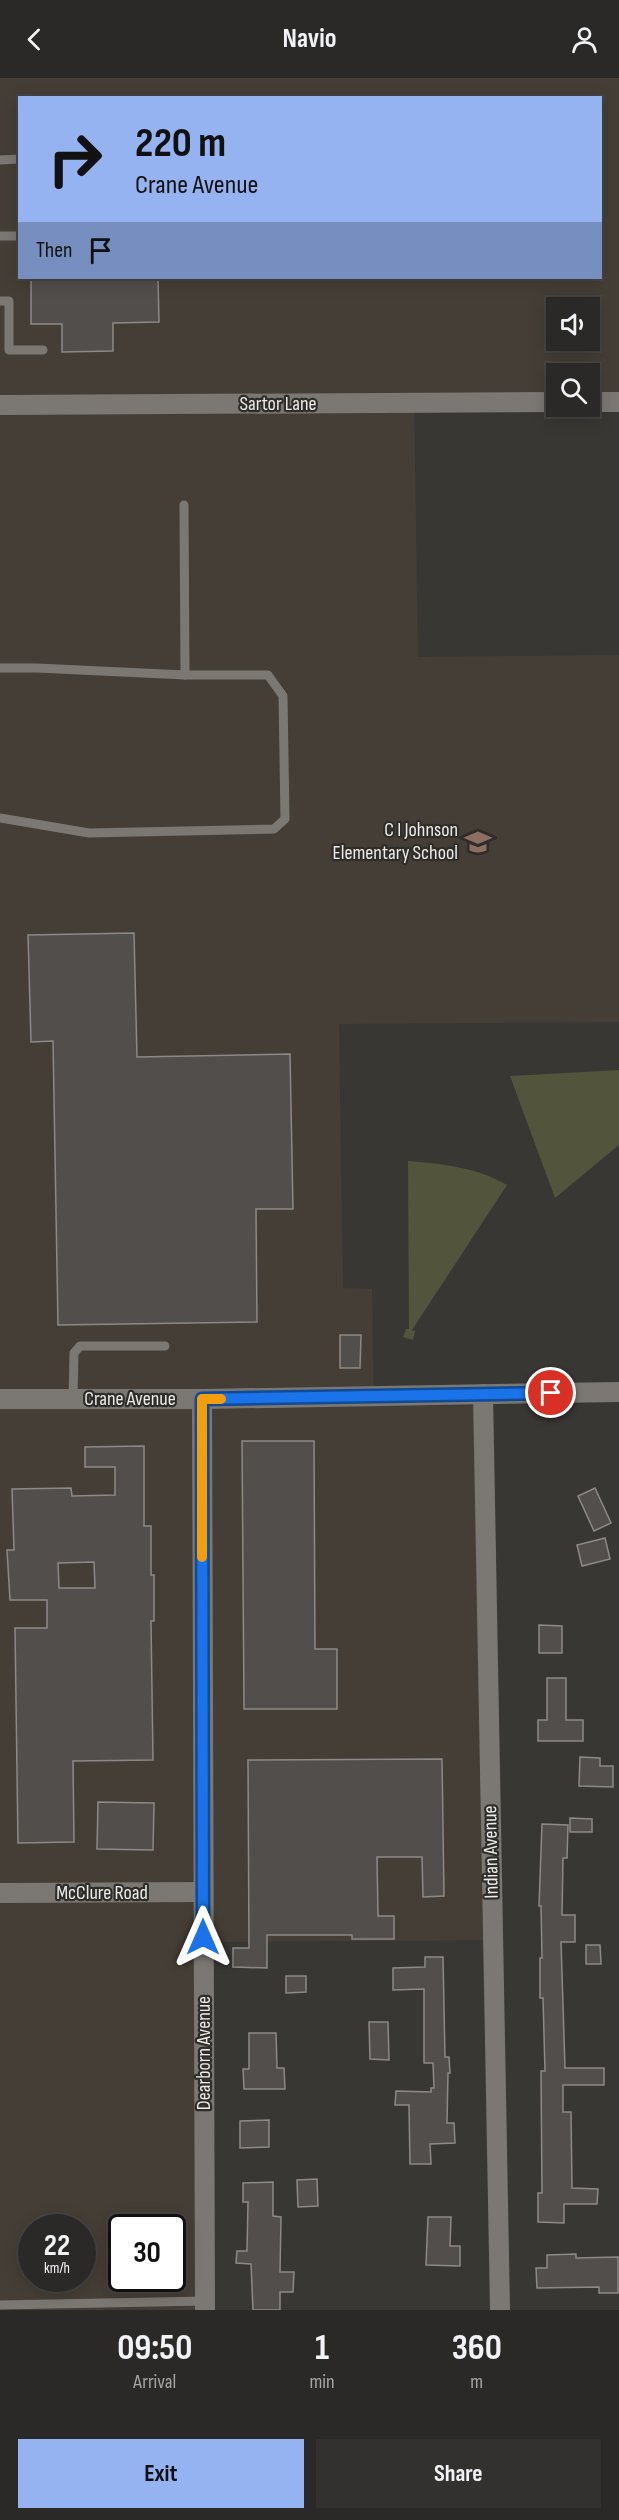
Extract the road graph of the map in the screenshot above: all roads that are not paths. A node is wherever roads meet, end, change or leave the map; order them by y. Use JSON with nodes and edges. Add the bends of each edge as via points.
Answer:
{"nodes":[{"id":1,"x":18,"y":159,"type":"edge"},
{"id":2,"x":0,"y":160,"type":"edge"},
{"id":3,"x":0,"y":236,"type":"edge"},
{"id":4,"x":18,"y":236,"type":"edge"},
{"id":5,"x":0,"y":301,"type":"edge"},
{"id":6,"x":43,"y":350,"type":"dead end"},
{"id":7,"x":546,"y":402,"type":"edge"},
{"id":8,"x":600,"y":402,"type":"edge"},
{"id":9,"x":619,"y":402,"type":"edge"},
{"id":10,"x":0,"y":405,"type":"edge"},
{"id":11,"x":184,"y":505,"type":"dead end"},
{"id":12,"x":0,"y":668,"type":"edge"},
{"id":13,"x":185,"y":675,"type":"junction"},
{"id":14,"x":0,"y":818,"type":"edge"},
{"id":15,"x":165,"y":1347,"type":"dead end"},
{"id":16,"x":619,"y":1392,"type":"edge"},
{"id":17,"x":483,"y":1394,"type":"junction"},
{"id":18,"x":0,"y":1399,"type":"edge"},
{"id":19,"x":73,"y":1399,"type":"junction"},
{"id":20,"x":202,"y":1399,"type":"junction"},
{"id":21,"x":203,"y":1892,"type":"junction"},
{"id":22,"x":0,"y":1893,"type":"edge"},
{"id":23,"x":0,"y":2305,"type":"edge"},
{"id":24,"x":205,"y":2305,"type":"edge"},
{"id":25,"x":125,"y":2306,"type":"edge"},
{"id":26,"x":500,"y":2310,"type":"edge"}],
"edges":[{"from":1,"to":2,"type":"lane"},
{"from":3,"to":4,"type":"lane"},
{"from":5,"to":6,"type":"lane","via":[[9,301],[9,350]]},
{"from":7,"to":10,"type":"street","name":"Sartor Lane"},
{"from":8,"to":9,"type":"street"},
{"from":11,"to":13,"type":"lane"},
{"from":12,"to":13,"type":"lane"},
{"from":13,"to":14,"type":"lane","via":[[268,675],[278,687],[283,696],[285,819],[274,829],[89,833]]},
{"from":15,"to":19,"type":"lane","via":[[80,1346],[74,1353]]},
{"from":16,"to":17,"type":"street","name":"Crane Avenue"},
{"from":17,"to":20,"type":"street","name":"Crane Avenue"},
{"from":17,"to":26,"type":"street","name":"Indian Avenue"},
{"from":18,"to":19,"type":"street","name":"Crane Avenue"},
{"from":19,"to":20,"type":"street","name":"Crane Avenue"},
{"from":20,"to":21,"type":"street","name":"Dearborn Avenue"},
{"from":21,"to":22,"type":"street","name":"McClure Road"},
{"from":21,"to":24,"type":"street","name":"Dearborn Avenue"},
{"from":23,"to":25,"type":"lane"},
{"from":24,"to":25,"type":"lane"}]}
